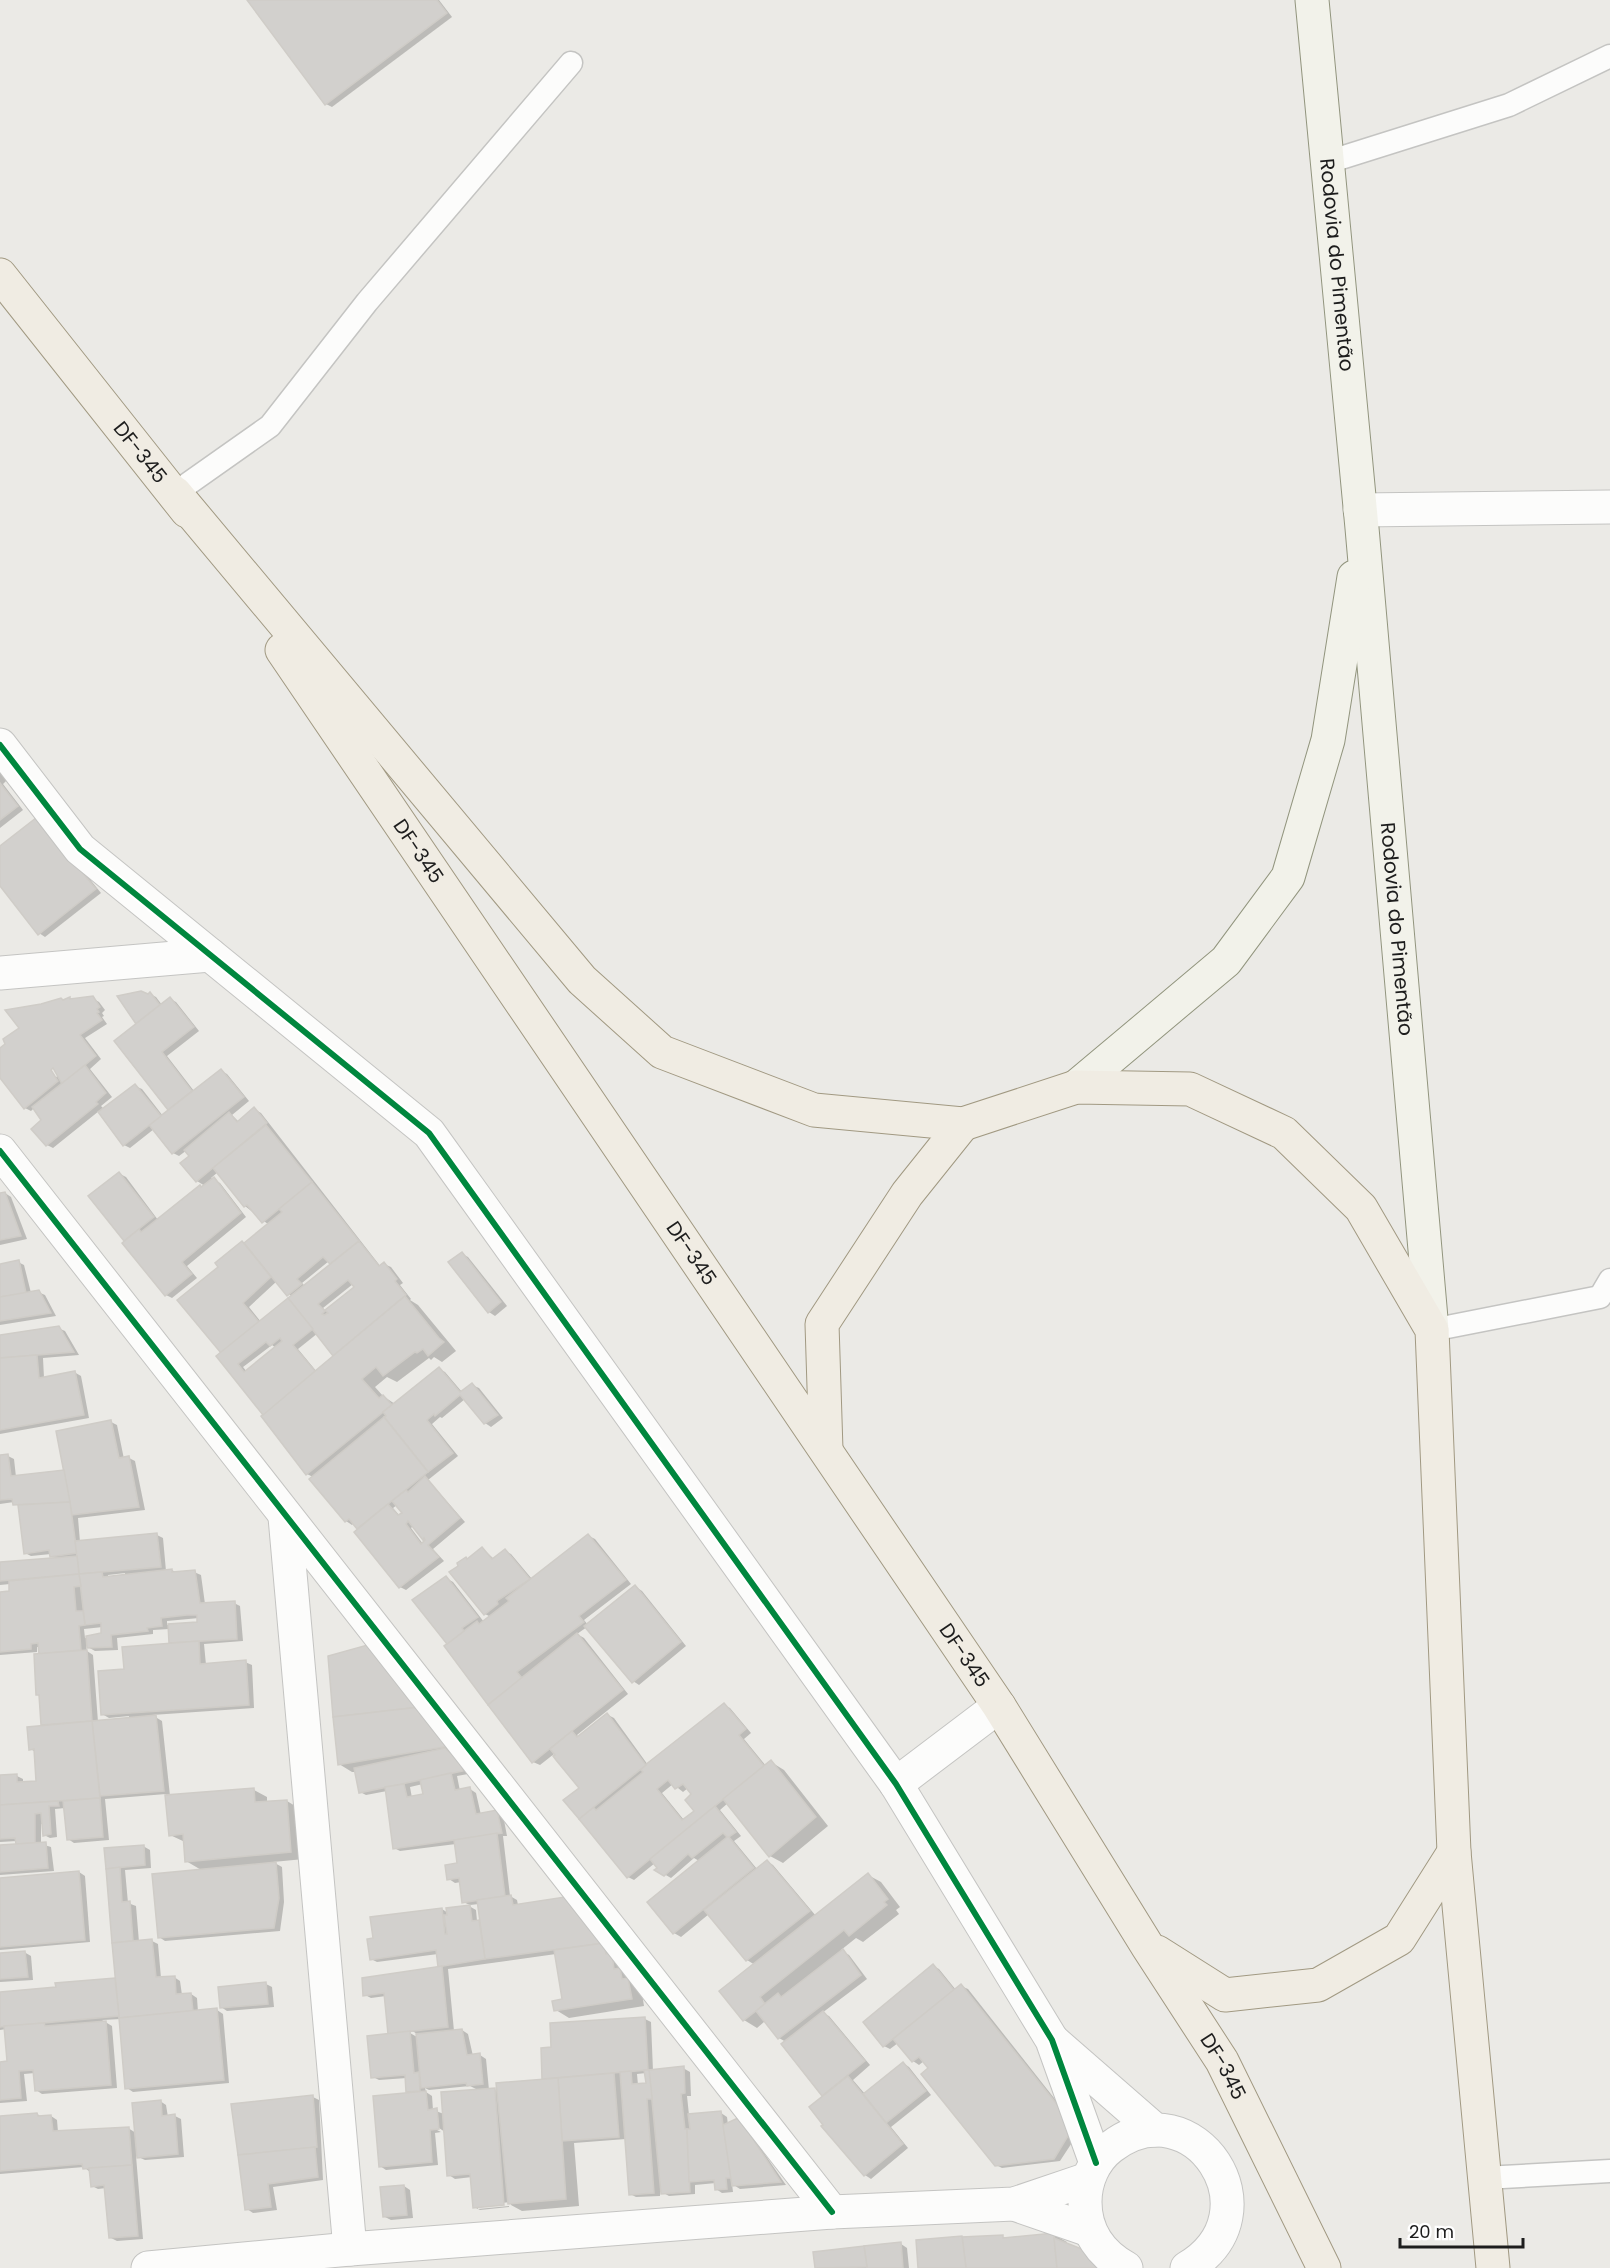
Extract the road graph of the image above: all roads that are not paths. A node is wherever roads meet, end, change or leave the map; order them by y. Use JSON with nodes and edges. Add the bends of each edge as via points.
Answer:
{"nodes":[{"id":1,"x":1312,"y":0,"type":"edge"},
{"id":2,"x":1610,"y":56,"type":"edge"},
{"id":3,"x":571,"y":63,"type":"dead end"},
{"id":4,"x":1328,"y":162,"type":"junction"},
{"id":5,"x":0,"y":275,"type":"edge"},
{"id":6,"x":175,"y":493,"type":"junction"},
{"id":7,"x":1610,"y":507,"type":"edge"},
{"id":8,"x":1361,"y":519,"type":"junction"},
{"id":9,"x":0,"y":745,"type":"edge"},
{"id":10,"x":210,"y":955,"type":"junction"},
{"id":11,"x":0,"y":973,"type":"edge"},
{"id":12,"x":1076,"y":1087,"type":"junction"},
{"id":13,"x":963,"y":1124,"type":"junction"},
{"id":14,"x":0,"y":1151,"type":"edge"},
{"id":15,"x":1610,"y":1280,"type":"edge"},
{"id":16,"x":1432,"y":1330,"type":"junction"},
{"id":17,"x":826,"y":1450,"type":"junction"},
{"id":18,"x":285,"y":1517,"type":"junction"},
{"id":19,"x":999,"y":1706,"type":"junction"},
{"id":20,"x":896,"y":1784,"type":"junction"},
{"id":21,"x":1454,"y":1852,"type":"junction"},
{"id":22,"x":1148,"y":1947,"type":"junction"},
{"id":23,"x":1052,"y":2040,"type":"junction"},
{"id":24,"x":1155,"y":2130,"type":"junction"},
{"id":25,"x":1092,"y":2171,"type":"junction"},
{"id":26,"x":1610,"y":2172,"type":"edge"},
{"id":27,"x":1484,"y":2178,"type":"junction"},
{"id":28,"x":1014,"y":2204,"type":"junction"},
{"id":29,"x":832,"y":2212,"type":"junction"},
{"id":30,"x":1089,"y":2230,"type":"junction"},
{"id":31,"x":1223,"y":2230,"type":"junction"},
{"id":32,"x":350,"y":2249,"type":"junction"},
{"id":33,"x":148,"y":2268,"type":"edge"},
{"id":34,"x":1126,"y":2268,"type":"edge"},
{"id":35,"x":1187,"y":2268,"type":"edge"},
{"id":36,"x":1228,"y":2268,"type":"edge"},
{"id":37,"x":1324,"y":2268,"type":"edge"},
{"id":38,"x":1493,"y":2268,"type":"edge"}],
"edges":[{"from":1,"to":4,"type":"main road","name":"Rodovia do Pimentão"},
{"from":2,"to":4,"type":"lane","via":[[1509,105]]},
{"from":3,"to":6,"type":"lane","via":[[388,277],[270,426]]},
{"from":4,"to":8,"type":"main road","name":"Rodovia do Pimentão"},
{"from":5,"to":6,"type":"main road","name":"DF-345","number":"DF-345"},
{"from":6,"to":13,"type":"main road","number":"DF-345","via":[[582,980],[662,1052],[814,1110]]},
{"from":6,"to":17,"type":"main road","name":"DF-345","number":"DF-345"},
{"from":7,"to":8,"type":"street"},
{"from":8,"to":12,"type":"main road","name":"Rodovia do Pimentão","via":[[1328,740],[1288,877],[1226,961]]},
{"from":8,"to":16,"type":"main road","name":"Rodovia do Pimentão"},
{"from":9,"to":10,"type":"street","via":[[80,849]]},
{"from":10,"to":11,"type":"street"},
{"from":10,"to":20,"type":"street","via":[[429,1133]]},
{"from":12,"to":13,"type":"main road"},
{"from":12,"to":16,"type":"main road","via":[[1190,1089],[1284,1132],[1361,1208]]},
{"from":13,"to":17,"type":"main road","via":[[907,1194],[822,1324]]},
{"from":14,"to":18,"type":"street"},
{"from":15,"to":16,"type":"lane","via":[[1600,1297]]},
{"from":16,"to":21,"type":"main road"},
{"from":17,"to":19,"type":"main road","name":"DF-345"},
{"from":18,"to":29,"type":"street"},
{"from":18,"to":32,"type":"street"},
{"from":19,"to":20,"type":"street"},
{"from":19,"to":22,"type":"main road","name":"DF-345"},
{"from":20,"to":23,"type":"street"},
{"from":21,"to":22,"type":"main road","via":[[1400,1939],[1318,1985],[1225,1995]]},
{"from":21,"to":27,"type":"main road"},
{"from":22,"to":37,"type":"main road","name":"DF-345","number":"DF-345","via":[[1222,2061]]},
{"from":23,"to":24,"type":"street"},
{"from":23,"to":25,"type":"street"},
{"from":24,"to":25,"type":"street","via":[[1121,2139]]},
{"from":24,"to":31,"type":"street","via":[[1189,2138],[1215,2162],[1228,2195]]},
{"from":25,"to":28,"type":"street"},
{"from":25,"to":30,"type":"street","via":[[1085,2196]]},
{"from":26,"to":27,"type":"lane"},
{"from":27,"to":38,"type":"main road"},
{"from":28,"to":29,"type":"street"},
{"from":28,"to":30,"type":"street"},
{"from":29,"to":32,"type":"street"},
{"from":30,"to":34,"type":"street","via":[[1100,2248]]},
{"from":31,"to":35,"type":"street","via":[[1215,2245]]},
{"from":31,"to":36,"type":"street"},
{"from":32,"to":33,"type":"street"}]}
